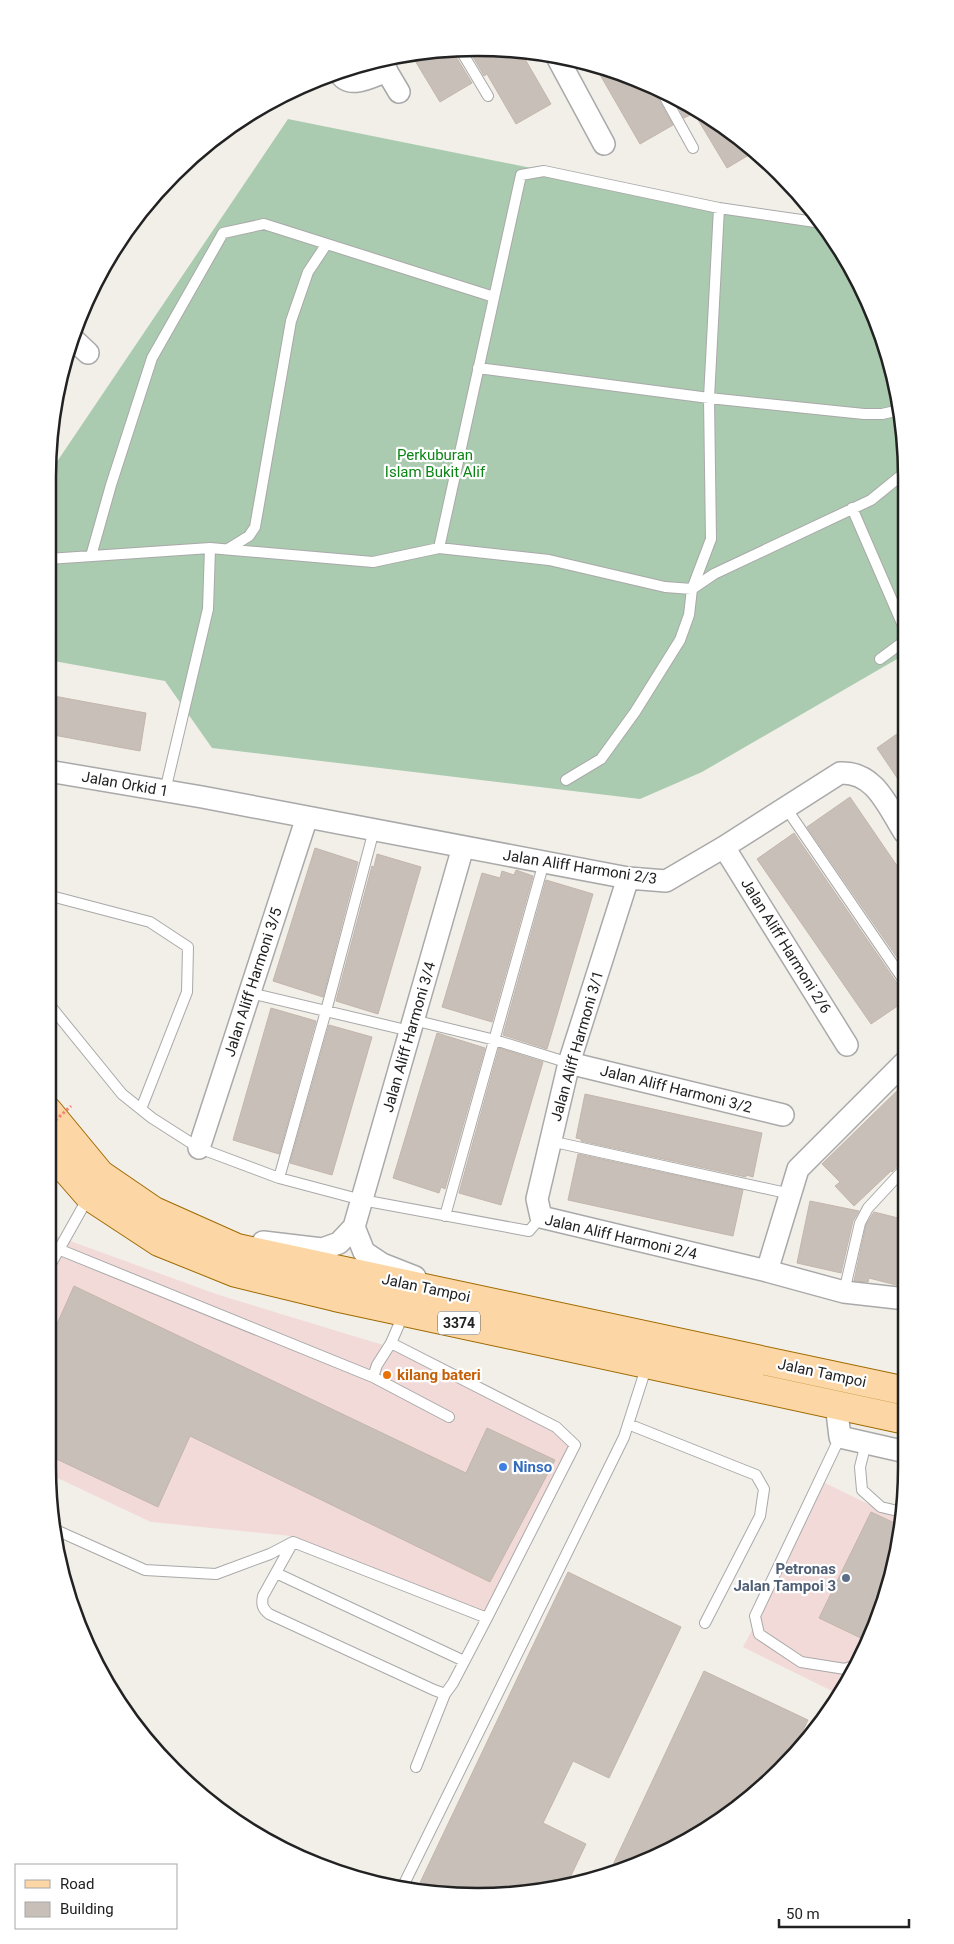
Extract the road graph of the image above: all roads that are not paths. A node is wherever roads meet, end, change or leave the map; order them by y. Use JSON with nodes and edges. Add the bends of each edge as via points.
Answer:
{"nodes":[{"id":1,"x":464,"y":56,"type":"edge"},
{"id":2,"x":561,"y":65,"type":"edge"},
{"id":3,"x":384,"y":67,"type":"edge"},
{"id":4,"x":378,"y":68,"type":"edge"},
{"id":5,"x":345,"y":78,"type":"edge"},
{"id":6,"x":399,"y":92,"type":"dead end"},
{"id":7,"x":488,"y":96,"type":"dead end"},
{"id":8,"x":668,"y":103,"type":"edge"},
{"id":9,"x":604,"y":144,"type":"dead end"},
{"id":10,"x":693,"y":148,"type":"dead end"},
{"id":11,"x":719,"y":208,"type":"junction"},
{"id":12,"x":811,"y":221,"type":"edge"},
{"id":13,"x":326,"y":245,"type":"junction"},
{"id":14,"x":494,"y":297,"type":"junction"},
{"id":15,"x":78,"y":344,"type":"edge"},
{"id":16,"x":88,"y":353,"type":"dead end"},
{"id":17,"x":478,"y":368,"type":"junction"},
{"id":18,"x":709,"y":398,"type":"junction"},
{"id":19,"x":892,"y":412,"type":"edge"},
{"id":20,"x":898,"y":478,"type":"edge"},
{"id":21,"x":852,"y":508,"type":"junction"},
{"id":22,"x":210,"y":548,"type":"junction"},
{"id":23,"x":439,"y":548,"type":"junction"},
{"id":24,"x":228,"y":549,"type":"junction"},
{"id":25,"x":91,"y":556,"type":"junction"},
{"id":26,"x":56,"y":558,"type":"edge"},
{"id":27,"x":692,"y":589,"type":"junction"},
{"id":28,"x":898,"y":614,"type":"edge"},
{"id":29,"x":898,"y":647,"type":"edge"},
{"id":30,"x":880,"y":659,"type":"dead end"},
{"id":31,"x":56,"y":772,"type":"edge"},
{"id":32,"x":566,"y":780,"type":"dead end"},
{"id":33,"x":165,"y":791,"type":"junction"},
{"id":34,"x":202,"y":797,"type":"joint"},
{"id":35,"x":786,"y":808,"type":"junction"},
{"id":36,"x":307,"y":817,"type":"junction"},
{"id":37,"x":898,"y":823,"type":"edge"},
{"id":38,"x":374,"y":830,"type":"junction"},
{"id":39,"x":463,"y":847,"type":"junction"},
{"id":40,"x":724,"y":847,"type":"junction"},
{"id":41,"x":544,"y":862,"type":"junction"},
{"id":42,"x":628,"y":878,"type":"junction"},
{"id":43,"x":56,"y":898,"type":"dead end"},
{"id":44,"x":898,"y":972,"type":"edge"},
{"id":45,"x":250,"y":993,"type":"junction"},
{"id":46,"x":326,"y":1011,"type":"junction"},
{"id":47,"x":56,"y":1012,"type":"edge"},
{"id":48,"x":412,"y":1026,"type":"junction"},
{"id":49,"x":495,"y":1040,"type":"junction"},
{"id":50,"x":847,"y":1045,"type":"dead end"},
{"id":51,"x":569,"y":1063,"type":"junction"},
{"id":52,"x":898,"y":1069,"type":"edge"},
{"id":53,"x":59,"y":1108,"type":"edge"},
{"id":54,"x":141,"y":1109,"type":"junction"},
{"id":55,"x":783,"y":1114,"type":"dead end"},
{"id":56,"x":550,"y":1141,"type":"junction"},
{"id":57,"x":199,"y":1148,"type":"junction"},
{"id":58,"x":56,"y":1169,"type":"edge"},
{"id":59,"x":898,"y":1176,"type":"edge"},
{"id":60,"x":279,"y":1178,"type":"junction"},
{"id":61,"x":791,"y":1194,"type":"junction"},
{"id":62,"x":89,"y":1196,"type":"junction"},
{"id":63,"x":362,"y":1201,"type":"junction"},
{"id":64,"x":445,"y":1216,"type":"junction"},
{"id":65,"x":541,"y":1216,"type":"junction"},
{"id":66,"x":181,"y":1223,"type":"junction"},
{"id":67,"x":355,"y":1226,"type":"junction"},
{"id":68,"x":58,"y":1249,"type":"junction"},
{"id":69,"x":56,"y":1253,"type":"edge"},
{"id":70,"x":767,"y":1271,"type":"junction"},
{"id":71,"x":844,"y":1292,"type":"junction"},
{"id":72,"x":458,"y":1295,"type":"junction"},
{"id":73,"x":898,"y":1298,"type":"edge"},
{"id":74,"x":404,"y":1312,"type":"junction"},
{"id":75,"x":391,"y":1343,"type":"junction"},
{"id":76,"x":647,"y":1364,"type":"junction"},
{"id":77,"x":373,"y":1377,"type":"junction"},
{"id":78,"x":898,"y":1389,"type":"edge"},
{"id":79,"x":836,"y":1404,"type":"junction"},
{"id":80,"x":449,"y":1417,"type":"dead end"},
{"id":81,"x":898,"y":1418,"type":"edge"},
{"id":82,"x":628,"y":1424,"type":"junction"},
{"id":83,"x":840,"y":1437,"type":"junction"},
{"id":84,"x":866,"y":1443,"type":"junction"},
{"id":85,"x":898,"y":1450,"type":"edge"},
{"id":86,"x":895,"y":1510,"type":"edge"},
{"id":87,"x":62,"y":1533,"type":"edge"},
{"id":88,"x":293,"y":1542,"type":"junction"},
{"id":89,"x":276,"y":1573,"type":"junction"},
{"id":90,"x":487,"y":1618,"type":"junction"},
{"id":91,"x":705,"y":1623,"type":"dead end"},
{"id":92,"x":464,"y":1661,"type":"junction"},
{"id":93,"x":845,"y":1670,"type":"edge"},
{"id":94,"x":445,"y":1694,"type":"junction"},
{"id":95,"x":416,"y":1767,"type":"dead end"},
{"id":96,"x":405,"y":1882,"type":"edge"}],
"edges":[{"from":1,"to":7,"type":"lane"},
{"from":2,"to":9,"type":"street"},
{"from":3,"to":6,"type":"street"},
{"from":4,"to":5,"type":"street","via":[[357,82]]},
{"from":8,"to":10,"type":"lane"},
{"from":11,"to":12,"type":"lane"},
{"from":11,"to":14,"type":"lane","via":[[544,171],[521,175]]},
{"from":11,"to":18,"type":"lane"},
{"from":13,"to":14,"type":"lane"},
{"from":13,"to":24,"type":"lane","via":[[308,272],[292,321],[255,526],[249,536]]},
{"from":13,"to":25,"type":"lane","via":[[264,224],[222,233],[152,358]]},
{"from":14,"to":17,"type":"lane"},
{"from":15,"to":16,"type":"street"},
{"from":17,"to":18,"type":"lane"},
{"from":17,"to":23,"type":"lane"},
{"from":18,"to":19,"type":"lane","via":[[864,414]]},
{"from":18,"to":27,"type":"lane","via":[[711,538]]},
{"from":20,"to":21,"type":"lane","via":[[871,500]]},
{"from":21,"to":27,"type":"lane","via":[[714,574]]},
{"from":21,"to":28,"type":"lane"},
{"from":22,"to":24,"type":"lane"},
{"from":22,"to":25,"type":"lane"},
{"from":22,"to":33,"type":"lane","via":[[208,609]]},
{"from":23,"to":24,"type":"lane","via":[[374,562]]},
{"from":23,"to":27,"type":"lane","via":[[549,560],[665,587]]},
{"from":25,"to":26,"type":"lane"},
{"from":27,"to":32,"type":"lane","via":[[689,615],[680,640],[635,712],[601,759]]},
{"from":29,"to":30,"type":"lane"},
{"from":31,"to":33,"type":"street","name":"Jalan Orkid 1"},
{"from":33,"to":34,"type":"street","name":"Jalan Orkid 1"},
{"from":34,"to":36,"type":"street","name":"Jalan Aliff Harmoni 2/3"},
{"from":35,"to":37,"type":"street","name":"Jalan Aliff Harmoni 2/3","via":[[840,773],[849,773],[866,779],[874,786]]},
{"from":35,"to":40,"type":"street","name":"Jalan Aliff Harmoni 2/3"},
{"from":35,"to":44,"type":"lane"},
{"from":36,"to":38,"type":"street","name":"Jalan Aliff Harmoni 2/3"},
{"from":36,"to":45,"type":"street","name":"Jalan Aliff Harmoni 3/5"},
{"from":38,"to":39,"type":"street","name":"Jalan Aliff Harmoni 2/3"},
{"from":38,"to":46,"type":"lane"},
{"from":39,"to":41,"type":"street","name":"Jalan Aliff Harmoni 2/3"},
{"from":39,"to":48,"type":"street","name":"Jalan Aliff Harmoni 3/4"},
{"from":40,"to":42,"type":"street","name":"Jalan Aliff Harmoni 2/3","via":[[666,881]]},
{"from":40,"to":50,"type":"street","name":"Jalan Aliff Harmoni 2/6"},
{"from":41,"to":42,"type":"street","name":"Jalan Aliff Harmoni 2/3"},
{"from":41,"to":49,"type":"lane"},
{"from":42,"to":51,"type":"street","name":"Jalan Aliff Harmoni 3/1"},
{"from":43,"to":54,"type":"lane","via":[[150,922],[188,947],[187,992]]},
{"from":45,"to":46,"type":"lane"},
{"from":45,"to":57,"type":"street","name":"Jalan Aliff Harmoni 3/5"},
{"from":46,"to":48,"type":"lane"},
{"from":46,"to":60,"type":"lane"},
{"from":47,"to":54,"type":"lane","name":"Jalan Aliff Harmoni 2/4","via":[[122,1094]]},
{"from":48,"to":49,"type":"lane"},
{"from":48,"to":63,"type":"street","name":"Jalan Aliff Harmoni 3/4"},
{"from":49,"to":51,"type":"lane"},
{"from":49,"to":64,"type":"lane"},
{"from":51,"to":55,"type":"street","name":"Jalan Aliff Harmoni 3/2"},
{"from":51,"to":56,"type":"street","name":"Jalan Aliff Harmoni 3/1"},
{"from":52,"to":61,"type":"street","via":[[798,1169]]},
{"from":53,"to":66,"type":"main road","name":"Jalan Tampoi","number":"3374","via":[[100,1174],[154,1210]]},
{"from":54,"to":57,"type":"lane","name":"Jalan Aliff Harmoni 2/4"},
{"from":56,"to":61,"type":"lane"},
{"from":56,"to":65,"type":"street","name":"Jalan Aliff Harmoni 3/1","via":[[536,1199]]},
{"from":57,"to":60,"type":"lane","name":"Jalan Aliff Harmoni 2/4"},
{"from":58,"to":62,"type":"main road","name":"Jalan Tampoi","number":"3374"},
{"from":59,"to":71,"type":"lane","via":[[868,1208],[860,1223]]},
{"from":60,"to":63,"type":"lane","name":"Jalan Aliff Harmoni 2/4"},
{"from":61,"to":70,"type":"street"},
{"from":62,"to":68,"type":"lane"},
{"from":62,"to":74,"type":"main road","name":"Jalan Tampoi","number":"3374","via":[[160,1242],[236,1273]]},
{"from":63,"to":64,"type":"lane","name":"Jalan Aliff Harmoni 2/4"},
{"from":63,"to":67,"type":"street","name":"Jalan Aliff Harmoni 3/4"},
{"from":64,"to":65,"type":"lane","name":"Jalan Aliff Harmoni 2/4","via":[[529,1231]]},
{"from":65,"to":70,"type":"street","name":"Jalan Aliff Harmoni 2/4"},
{"from":66,"to":67,"type":"street","via":[[265,1243],[322,1249],[339,1243]]},
{"from":66,"to":72,"type":"main road","name":"Jalan Tampoi","number":"3374","via":[[237,1248]]},
{"from":67,"to":72,"type":"street","via":[[364,1252],[382,1264]]},
{"from":68,"to":69,"type":"lane"},
{"from":68,"to":77,"type":"lane"},
{"from":70,"to":71,"type":"street","name":"Jalan Aliff Harmoni 2/4"},
{"from":71,"to":73,"type":"street","name":"Jalan Aliff Harmoni 2/4"},
{"from":72,"to":78,"type":"main road","name":"Jalan Tampoi","number":"3374"},
{"from":74,"to":75,"type":"lane"},
{"from":74,"to":76,"type":"main road","name":"Jalan Tampoi","number":"3374"},
{"from":75,"to":77,"type":"lane"},
{"from":75,"to":90,"type":"lane","via":[[556,1427],[575,1445]]},
{"from":76,"to":79,"type":"main road","name":"Jalan Tampoi","number":"3374"},
{"from":76,"to":82,"type":"lane"},
{"from":77,"to":80,"type":"lane"},
{"from":79,"to":81,"type":"main road","name":"Jalan Tampoi","number":"3374"},
{"from":79,"to":83,"type":"street"},
{"from":82,"to":91,"type":"lane","via":[[756,1475],[764,1489],[760,1516]]},
{"from":82,"to":96,"type":"lane"},
{"from":83,"to":84,"type":"street"},
{"from":83,"to":93,"type":"lane","via":[[755,1616],[759,1634],[800,1662]]},
{"from":84,"to":85,"type":"street"},
{"from":84,"to":86,"type":"lane","via":[[860,1467],[862,1490],[881,1507]]},
{"from":87,"to":88,"type":"lane","via":[[145,1570],[216,1574]]},
{"from":88,"to":89,"type":"lane"},
{"from":88,"to":90,"type":"lane"},
{"from":89,"to":92,"type":"lane"},
{"from":89,"to":94,"type":"lane","via":[[263,1596],[264,1610]]},
{"from":90,"to":92,"type":"lane"},
{"from":92,"to":94,"type":"lane"},
{"from":94,"to":95,"type":"lane"}]}
